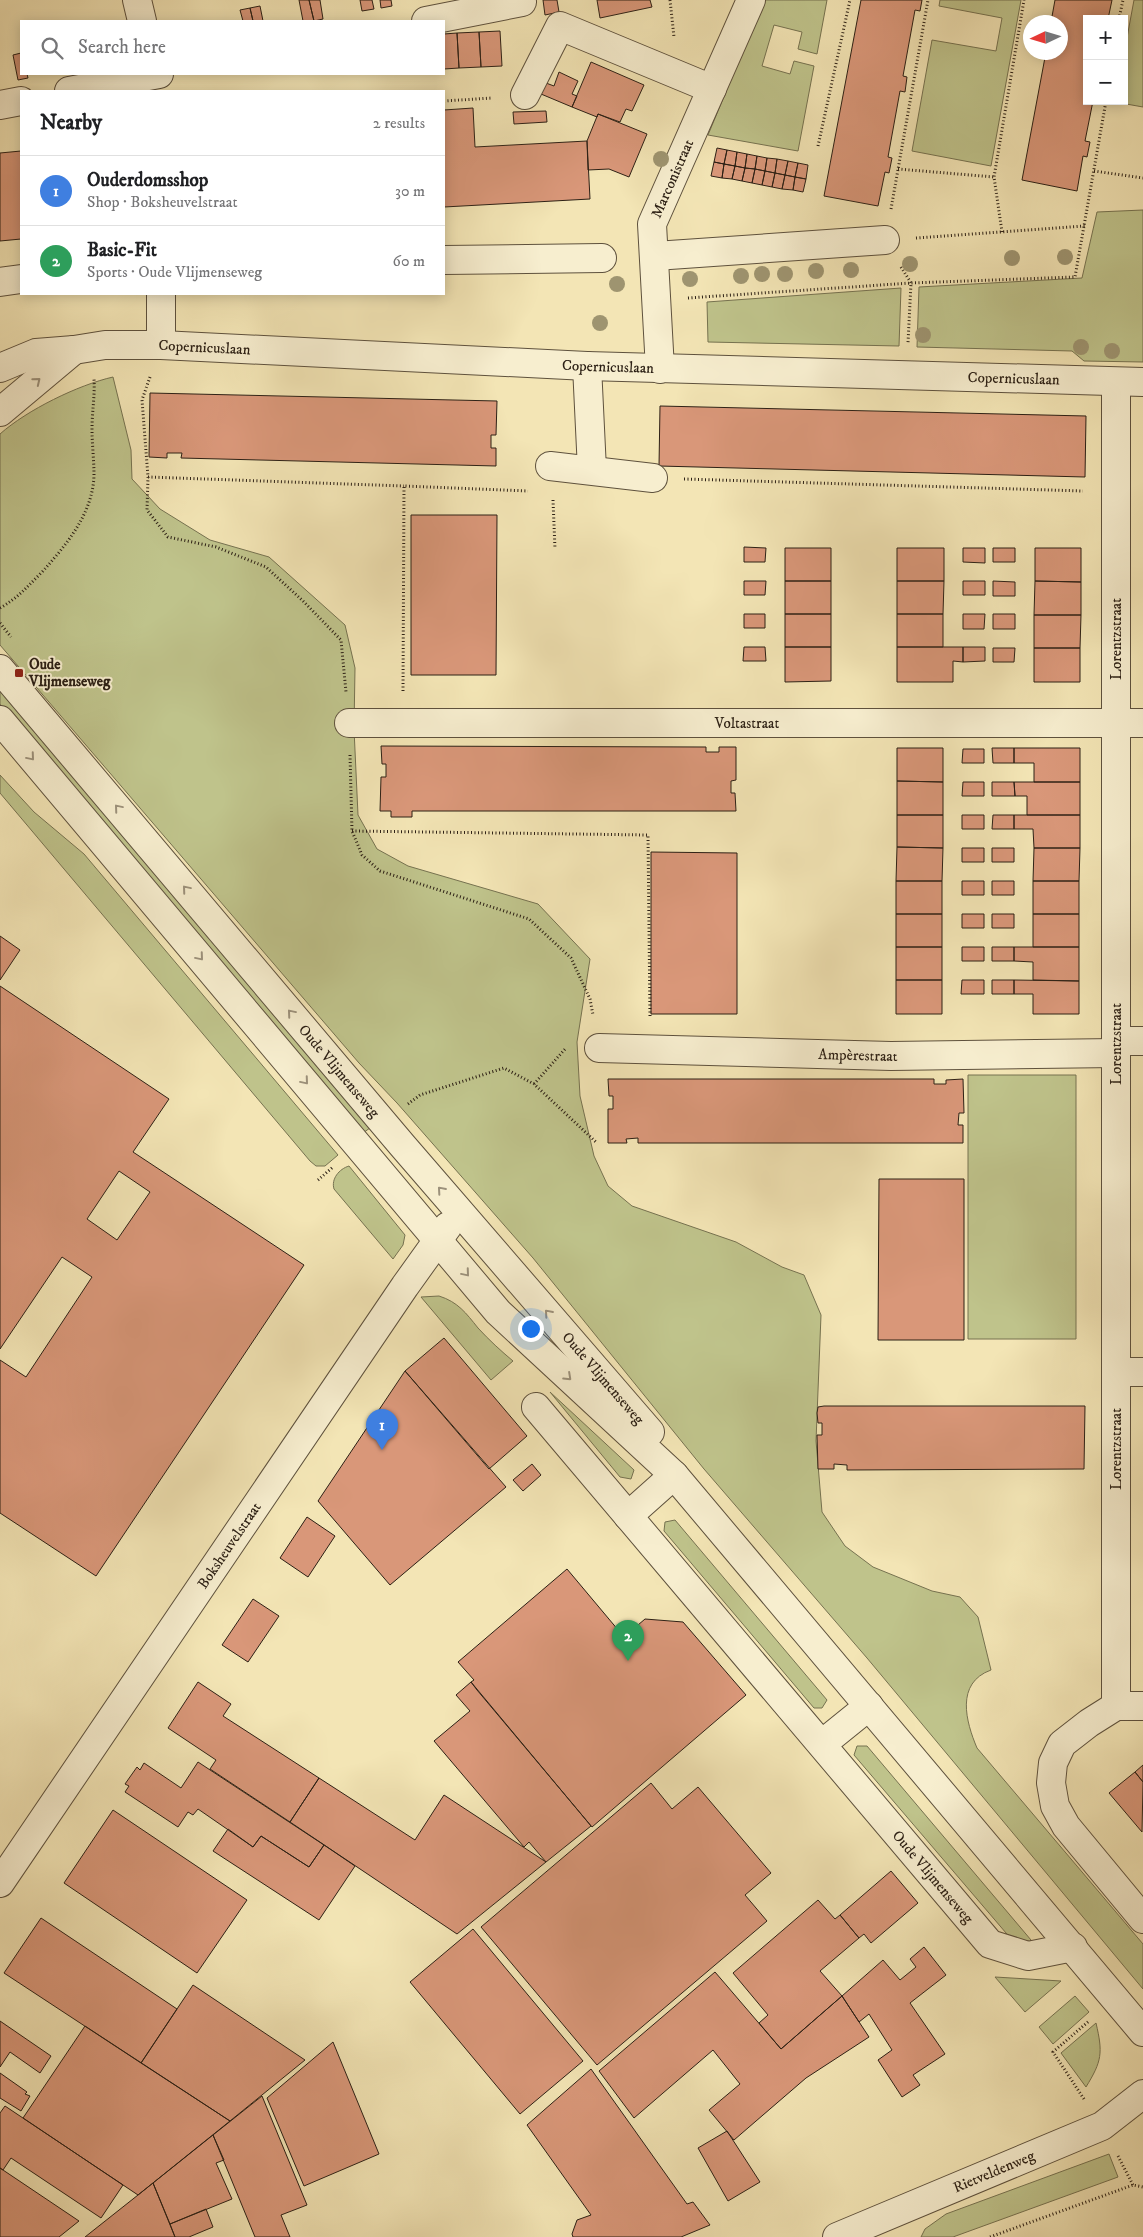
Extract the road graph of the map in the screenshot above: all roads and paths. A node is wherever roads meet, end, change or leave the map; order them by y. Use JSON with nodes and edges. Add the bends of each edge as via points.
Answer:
{"nodes":[{"id":1,"x":137,"y":0,"type":"edge"},
{"id":2,"x":751,"y":0,"type":"edge"},
{"id":3,"x":850,"y":0,"type":"edge"},
{"id":4,"x":928,"y":0,"type":"edge"},
{"id":5,"x":1024,"y":0,"type":"edge"},
{"id":6,"x":1122,"y":0,"type":"edge"},
{"id":7,"x":522,"y":2,"type":"dead end"},
{"id":8,"x":1120,"y":15,"type":"edge"},
{"id":9,"x":142,"y":20,"type":"edge"},
{"id":10,"x":431,"y":20,"type":"edge"},
{"id":11,"x":155,"y":78,"type":"edge"},
{"id":12,"x":712,"y":89,"type":"junction"},
{"id":13,"x":76,"y":90,"type":"edge"},
{"id":14,"x":525,"y":96,"type":"joint"},
{"id":15,"x":20,"y":101,"type":"edge"},
{"id":16,"x":445,"y":101,"type":"edge"},
{"id":17,"x":0,"y":105,"type":"edge"},
{"id":18,"x":1105,"y":105,"type":"edge"},
{"id":19,"x":818,"y":146,"type":"dead end"},
{"id":20,"x":898,"y":169,"type":"junction"},
{"id":21,"x":1094,"y":171,"type":"junction"},
{"id":22,"x":994,"y":177,"type":"junction"},
{"id":23,"x":1143,"y":178,"type":"edge"},
{"id":24,"x":1085,"y":226,"type":"junction"},
{"id":25,"x":1002,"y":232,"type":"junction"},
{"id":26,"x":885,"y":240,"type":"junction"},
{"id":27,"x":655,"y":256,"type":"junction"},
{"id":28,"x":602,"y":258,"type":"dead end"},
{"id":29,"x":445,"y":260,"type":"edge"},
{"id":30,"x":20,"y":279,"type":"edge"},
{"id":31,"x":0,"y":282,"type":"edge"},
{"id":32,"x":910,"y":284,"type":"junction"},
{"id":33,"x":161,"y":295,"type":"edge"},
{"id":34,"x":657,"y":300,"type":"junction"},
{"id":35,"x":161,"y":345,"type":"junction"},
{"id":36,"x":83,"y":349,"type":"junction"},
{"id":37,"x":586,"y":366,"type":"junction"},
{"id":38,"x":0,"y":368,"type":"edge"},
{"id":39,"x":660,"y":368,"type":"junction"},
{"id":40,"x":907,"y":376,"type":"junction"},
{"id":41,"x":1116,"y":382,"type":"junction"},
{"id":42,"x":1143,"y":382,"type":"edge"},
{"id":43,"x":0,"y":412,"type":"edge"},
{"id":44,"x":550,"y":466,"type":"joint"},
{"id":45,"x":592,"y":470,"type":"junction"},
{"id":46,"x":148,"y":477,"type":"dead end"},
{"id":47,"x":653,"y":478,"type":"joint"},
{"id":48,"x":404,"y":486,"type":"junction"},
{"id":49,"x":552,"y":492,"type":"junction"},
{"id":50,"x":1116,"y":492,"type":"junction"},
{"id":51,"x":555,"y":549,"type":"dead end"},
{"id":52,"x":0,"y":608,"type":"edge"},
{"id":53,"x":0,"y":669,"type":"edge"},
{"id":54,"x":0,"y":720,"type":"edge"},
{"id":55,"x":403,"y":722,"type":"junction"},
{"id":56,"x":349,"y":723,"type":"dead end"},
{"id":57,"x":1116,"y":723,"type":"junction"},
{"id":58,"x":1143,"y":723,"type":"edge"},
{"id":59,"x":352,"y":831,"type":"dead end"},
{"id":60,"x":1143,"y":1041,"type":"edge"},
{"id":61,"x":1116,"y":1047,"type":"junction"},
{"id":62,"x":599,"y":1048,"type":"joint"},
{"id":63,"x":650,"y":1050,"type":"junction"},
{"id":64,"x":534,"y":1084,"type":"junction"},
{"id":65,"x":384,"y":1123,"type":"junction"},
{"id":66,"x":596,"y":1142,"type":"dead end"},
{"id":67,"x":359,"y":1145,"type":"junction"},
{"id":68,"x":318,"y":1180,"type":"dead end"},
{"id":69,"x":459,"y":1210,"type":"junction"},
{"id":70,"x":438,"y":1239,"type":"junction"},
{"id":71,"x":1116,"y":1372,"type":"junction"},
{"id":72,"x":1143,"y":1372,"type":"edge"},
{"id":73,"x":536,"y":1407,"type":"dead end"},
{"id":74,"x":674,"y":1475,"type":"junction"},
{"id":75,"x":628,"y":1516,"type":"junction"},
{"id":76,"x":869,"y":1706,"type":"junction"},
{"id":77,"x":1116,"y":1706,"type":"junction"},
{"id":78,"x":1143,"y":1706,"type":"edge"},
{"id":79,"x":822,"y":1744,"type":"junction"},
{"id":80,"x":0,"y":1883,"type":"edge"},
{"id":81,"x":1143,"y":1919,"type":"edge"},
{"id":82,"x":1073,"y":1947,"type":"junction"},
{"id":83,"x":1116,"y":1998,"type":"junction"},
{"id":84,"x":1143,"y":2032,"type":"edge"},
{"id":85,"x":1143,"y":2094,"type":"edge"},
{"id":86,"x":1102,"y":2126,"type":"junction"},
{"id":87,"x":1133,"y":2185,"type":"junction"},
{"id":88,"x":1143,"y":2187,"type":"edge"},
{"id":89,"x":867,"y":2231,"type":"edge"},
{"id":90,"x":837,"y":2237,"type":"edge"},
{"id":91,"x":990,"y":2237,"type":"edge"}],
"edges":[{"from":1,"to":9,"type":"street"},
{"from":2,"to":12,"type":"street","name":"Marconistraat"},
{"from":3,"to":19,"type":"path"},
{"from":4,"to":20,"type":"path"},
{"from":5,"to":22,"type":"path"},
{"from":6,"to":8,"type":"path"},
{"from":7,"to":10,"type":"street"},
{"from":11,"to":13,"type":"street"},
{"from":12,"to":14,"type":"street","via":[[560,26]]},
{"from":12,"to":27,"type":"street","name":"Marconistraat","via":[[652,224]]},
{"from":14,"to":16,"type":"path"},
{"from":15,"to":17,"type":"street"},
{"from":18,"to":21,"type":"path"},
{"from":20,"to":22,"type":"path"},
{"from":20,"to":26,"type":"path"},
{"from":21,"to":23,"type":"path"},
{"from":21,"to":24,"type":"path"},
{"from":22,"to":25,"type":"path"},
{"from":24,"to":25,"type":"path"},
{"from":24,"to":32,"type":"path","via":[[1075,277]]},
{"from":25,"to":26,"type":"path"},
{"from":26,"to":27,"type":"street"},
{"from":26,"to":32,"type":"path"},
{"from":27,"to":34,"type":"street","name":"Marconistraat"},
{"from":28,"to":29,"type":"street"},
{"from":30,"to":31,"type":"street"},
{"from":32,"to":34,"type":"path"},
{"from":32,"to":40,"type":"path"},
{"from":33,"to":35,"type":"street"},
{"from":34,"to":39,"type":"street","name":"Marconistraat"},
{"from":35,"to":36,"type":"street","name":"Copernicuslaan","via":[[105,345]]},
{"from":35,"to":37,"type":"street","name":"Copernicuslaan"},
{"from":36,"to":38,"type":"street","name":"Copernicuslaan","via":[[36,353]]},
{"from":43,"to":36,"type":"street","one_way":true},
{"from":36,"to":52,"type":"path","via":[[95,396],[92,425],[94,477],[88,504],[80,524],[65,546],[16,599]]},
{"from":37,"to":39,"type":"street","name":"Copernicuslaan"},
{"from":37,"to":45,"type":"street"},
{"from":39,"to":40,"type":"street","name":"Copernicuslaan"},
{"from":40,"to":41,"type":"street","name":"Copernicuslaan"},
{"from":41,"to":42,"type":"street","name":"Copernicuslaan"},
{"from":41,"to":50,"type":"street","name":"Lorentzstraat"},
{"from":44,"to":45,"type":"street"},
{"from":44,"to":49,"type":"path"},
{"from":45,"to":47,"type":"street"},
{"from":46,"to":48,"type":"path"},
{"from":47,"to":50,"type":"path"},
{"from":48,"to":49,"type":"path"},
{"from":48,"to":55,"type":"path"},
{"from":49,"to":51,"type":"path"},
{"from":50,"to":57,"type":"street","name":"Lorentzstraat"},
{"from":65,"to":53,"type":"street","name":"Oude Vlijmenseweg","one_way":true},
{"from":54,"to":67,"type":"street","name":"Oude Vlijmenseweg","one_way":true},
{"from":55,"to":56,"type":"street","name":"Voltastraat"},
{"from":55,"to":57,"type":"street","name":"Voltastraat"},
{"from":57,"to":58,"type":"street","name":"Voltastraat"},
{"from":57,"to":61,"type":"street","name":"Lorentzstraat"},
{"from":59,"to":63,"type":"path","via":[[648,835]]},
{"from":60,"to":61,"type":"street","name":"Ampèrestraat"},
{"from":61,"to":63,"type":"street","name":"Ampèrestraat","via":[[891,1056]]},
{"from":61,"to":71,"type":"street","name":"Lorentzstraat"},
{"from":62,"to":63,"type":"street","name":"Ampèrestraat"},
{"from":62,"to":64,"type":"path","via":[[567,1048]]},
{"from":64,"to":65,"type":"path","via":[[504,1068],[420,1095]]},
{"from":64,"to":66,"type":"path"},
{"from":69,"to":65,"type":"street","name":"Oude Vlijmenseweg","one_way":true},
{"from":67,"to":68,"type":"path"},
{"from":67,"to":70,"type":"street","name":"Oude Vlijmenseweg"},
{"from":69,"to":70,"type":"street","name":"Boksheuvelstraat"},
{"from":74,"to":69,"type":"street","name":"Oude Vlijmenseweg","one_way":true,"via":[[655,1437]]},
{"from":70,"to":74,"type":"street","name":"Oude Vlijmenseweg","one_way":true,"via":[[498,1312]]},
{"from":70,"to":80,"type":"street","name":"Boksheuvelstraat"},
{"from":71,"to":72,"type":"street"},
{"from":71,"to":77,"type":"street","name":"Lorentzstraat"},
{"from":73,"to":75,"type":"street","name":"Oude Vlijmenseweg"},
{"from":74,"to":75,"type":"street"},
{"from":74,"to":76,"type":"street","name":"Oude Vlijmenseweg"},
{"from":75,"to":79,"type":"street","name":"Oude Vlijmenseweg"},
{"from":76,"to":79,"type":"street"},
{"from":76,"to":82,"type":"street","name":"Oude Vlijmenseweg"},
{"from":77,"to":78,"type":"street"},
{"from":77,"to":81,"type":"street","via":[[1062,1744],[1053,1763],[1051,1783],[1055,1806],[1066,1826]]},
{"from":79,"to":82,"type":"street","name":"Oude Vlijmenseweg","via":[[990,1944],[1028,1956]]},
{"from":82,"to":83,"type":"street","name":"Oude Vlijmenseweg"},
{"from":83,"to":84,"type":"street","name":"Oude Vlijmenseweg"},
{"from":83,"to":86,"type":"path","via":[[1053,2052]]},
{"from":85,"to":86,"type":"street","name":"Rietveldenweg"},
{"from":86,"to":87,"type":"path"},
{"from":86,"to":89,"type":"street","name":"Rietveldenweg"},
{"from":87,"to":88,"type":"path"},
{"from":87,"to":91,"type":"path"},
{"from":89,"to":90,"type":"street","name":"Rietveldenweg"}]}
